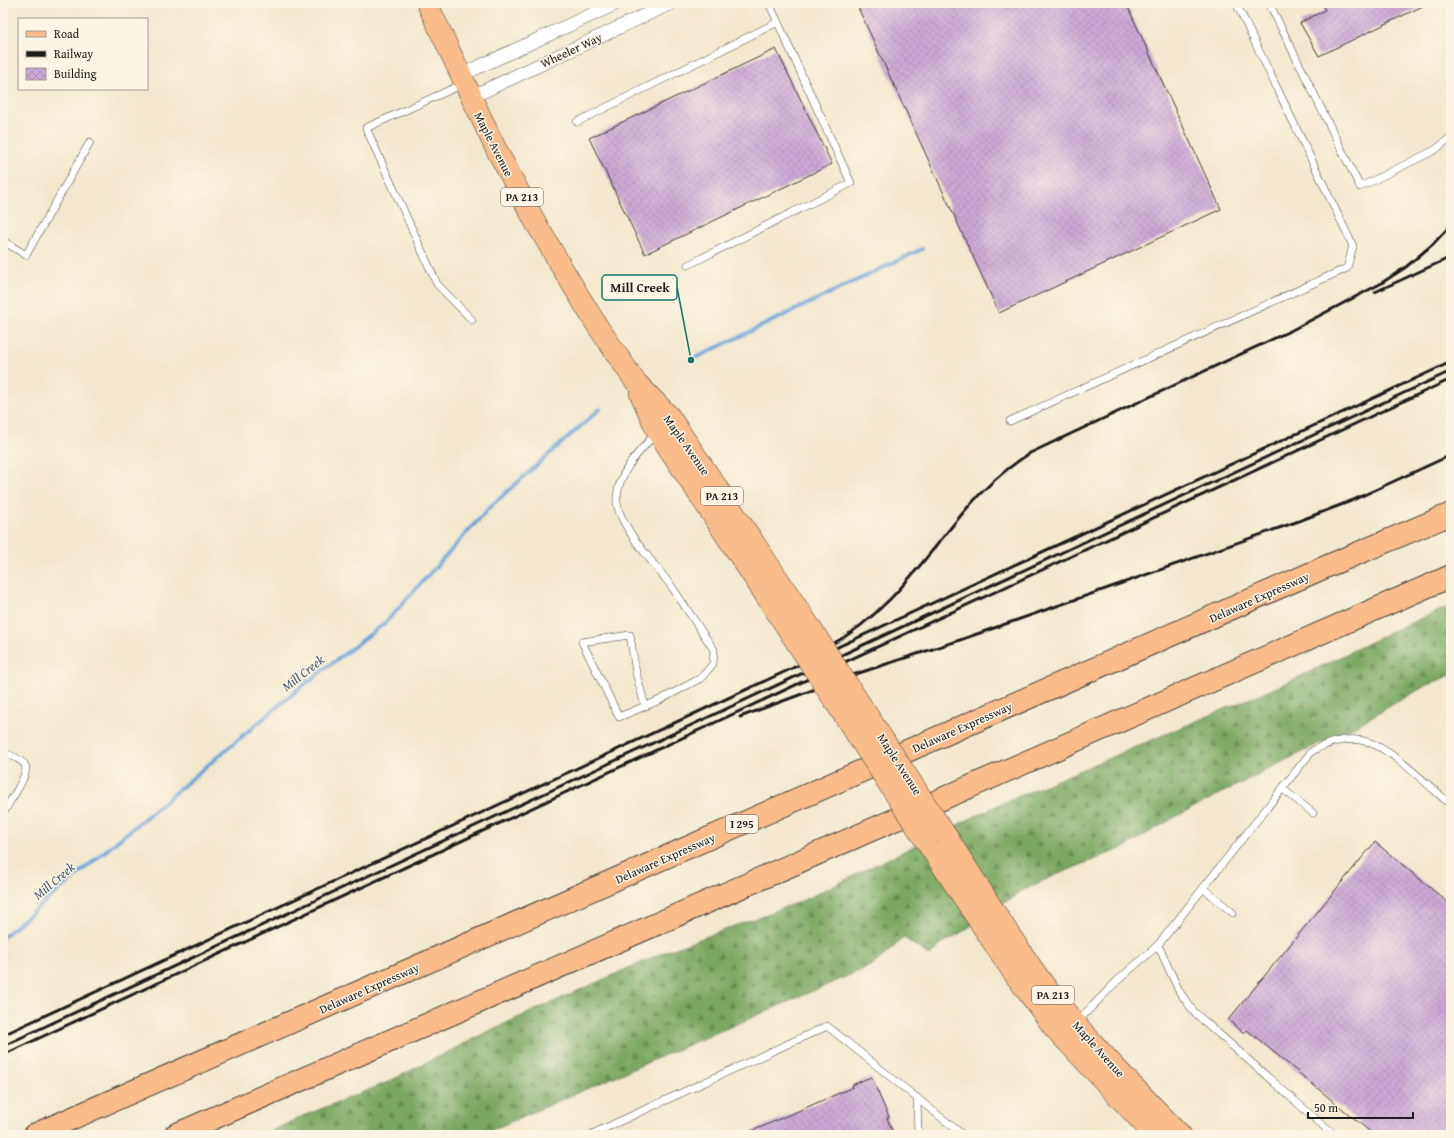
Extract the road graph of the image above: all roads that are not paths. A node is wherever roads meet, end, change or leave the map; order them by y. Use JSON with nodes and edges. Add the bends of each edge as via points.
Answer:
{"nodes":[{"id":1,"x":427,"y":3,"type":"edge"},
{"id":2,"x":617,"y":3,"type":"edge"},
{"id":3,"x":671,"y":3,"type":"edge"},
{"id":4,"x":769,"y":3,"type":"edge"},
{"id":5,"x":1236,"y":3,"type":"edge"},
{"id":6,"x":1269,"y":3,"type":"edge"},
{"id":7,"x":778,"y":22,"type":"junction"},
{"id":8,"x":466,"y":85,"type":"junction"},
{"id":9,"x":577,"y":122,"type":"dead end"},
{"id":10,"x":1451,"y":137,"type":"edge"},
{"id":11,"x":90,"y":142,"type":"dead end"},
{"id":12,"x":3,"y":241,"type":"edge"},
{"id":13,"x":688,"y":265,"type":"dead end"},
{"id":14,"x":472,"y":320,"type":"dead end"},
{"id":15,"x":635,"y":381,"type":"junction"},
{"id":16,"x":1010,"y":421,"type":"dead end"},
{"id":17,"x":657,"y":431,"type":"junction"},
{"id":18,"x":1451,"y":514,"type":"edge"},
{"id":19,"x":1451,"y":576,"type":"edge"},
{"id":20,"x":794,"y":620,"type":"junction"},
{"id":21,"x":645,"y":706,"type":"junction"},
{"id":22,"x":3,"y":752,"type":"edge"},
{"id":23,"x":1283,"y":789,"type":"junction"},
{"id":24,"x":1451,"y":804,"type":"edge"},
{"id":25,"x":3,"y":813,"type":"edge"},
{"id":26,"x":1313,"y":813,"type":"dead end"},
{"id":27,"x":1203,"y":888,"type":"junction"},
{"id":28,"x":1233,"y":913,"type":"dead end"},
{"id":29,"x":1158,"y":945,"type":"junction"},
{"id":30,"x":1076,"y":1023,"type":"junction"},
{"id":31,"x":917,"y":1098,"type":"junction"},
{"id":32,"x":1326,"y":1132,"type":"edge"},
{"id":33,"x":34,"y":1135,"type":"edge"},
{"id":34,"x":175,"y":1135,"type":"edge"},
{"id":35,"x":590,"y":1135,"type":"edge"},
{"id":36,"x":918,"y":1135,"type":"edge"},
{"id":37,"x":963,"y":1135,"type":"edge"},
{"id":38,"x":1154,"y":1135,"type":"edge"},
{"id":39,"x":1181,"y":1135,"type":"edge"},
{"id":40,"x":1334,"y":1135,"type":"edge"}],
"edges":[{"from":1,"to":8,"type":"main road","name":"Maple Avenue","number":"PA 213"},
{"from":2,"to":8,"type":"street","name":"Wheeler Way"},
{"from":3,"to":8,"type":"street","name":"Wheeler Way"},
{"from":4,"to":7,"type":"lane"},
{"from":5,"to":16,"type":"lane","via":[[1352,246],[1347,268]]},
{"from":6,"to":10,"type":"lane","via":[[1360,187],[1435,150]]},
{"from":7,"to":9,"type":"lane"},
{"from":7,"to":13,"type":"lane","via":[[851,183]]},
{"from":8,"to":14,"type":"lane","via":[[366,128],[437,284]]},
{"from":8,"to":15,"type":"main road","name":"Maple Avenue","number":"PA 213","via":[[495,147],[540,231],[598,327]]},
{"from":11,"to":12,"type":"lane","via":[[26,256]]},
{"from":15,"to":17,"type":"main road","name":"Maple Avenue","number":"PA 213"},
{"from":15,"to":20,"type":"main road","name":"Maple Avenue","number":"PA 213","via":[[670,417]]},
{"from":17,"to":20,"type":"main road","name":"Maple Avenue","number":"PA 213"},
{"from":17,"to":21,"type":"lane","via":[[622,476],[616,498],[620,516],[714,650],[713,664],[701,678]]},
{"from":18,"to":33,"type":"highway","name":"Delaware Expressway","number":"I 295"},
{"from":19,"to":34,"type":"highway"},
{"from":20,"to":30,"type":"main road","name":"Maple Avenue","number":"PA 213","bridge":true,"via":[[948,837],[1016,944]]},
{"from":20,"to":38,"type":"main road","name":"Maple Avenue","number":"PA 213","bridge":true,"via":[[927,843],[1012,971],[1054,1028]]},
{"from":21,"to":21,"type":"lane","via":[[619,717],[582,642],[630,635]]},
{"from":22,"to":25,"type":"lane","via":[[26,765],[22,781]]},
{"from":23,"to":24,"type":"lane","via":[[1312,751],[1327,744],[1347,740],[1368,742],[1391,754]]},
{"from":23,"to":26,"type":"lane"},
{"from":23,"to":27,"type":"lane"},
{"from":27,"to":28,"type":"lane"},
{"from":27,"to":29,"type":"lane"},
{"from":29,"to":30,"type":"lane","via":[[1117,981]]},
{"from":29,"to":32,"type":"lane","via":[[1179,991],[1194,1012]]},
{"from":30,"to":39,"type":"main road","name":"Maple Avenue","number":"PA 213"},
{"from":31,"to":35,"type":"lane","via":[[827,1026]]},
{"from":31,"to":36,"type":"lane"},
{"from":31,"to":37,"type":"lane"},
{"from":32,"to":40,"type":"lane"}]}
